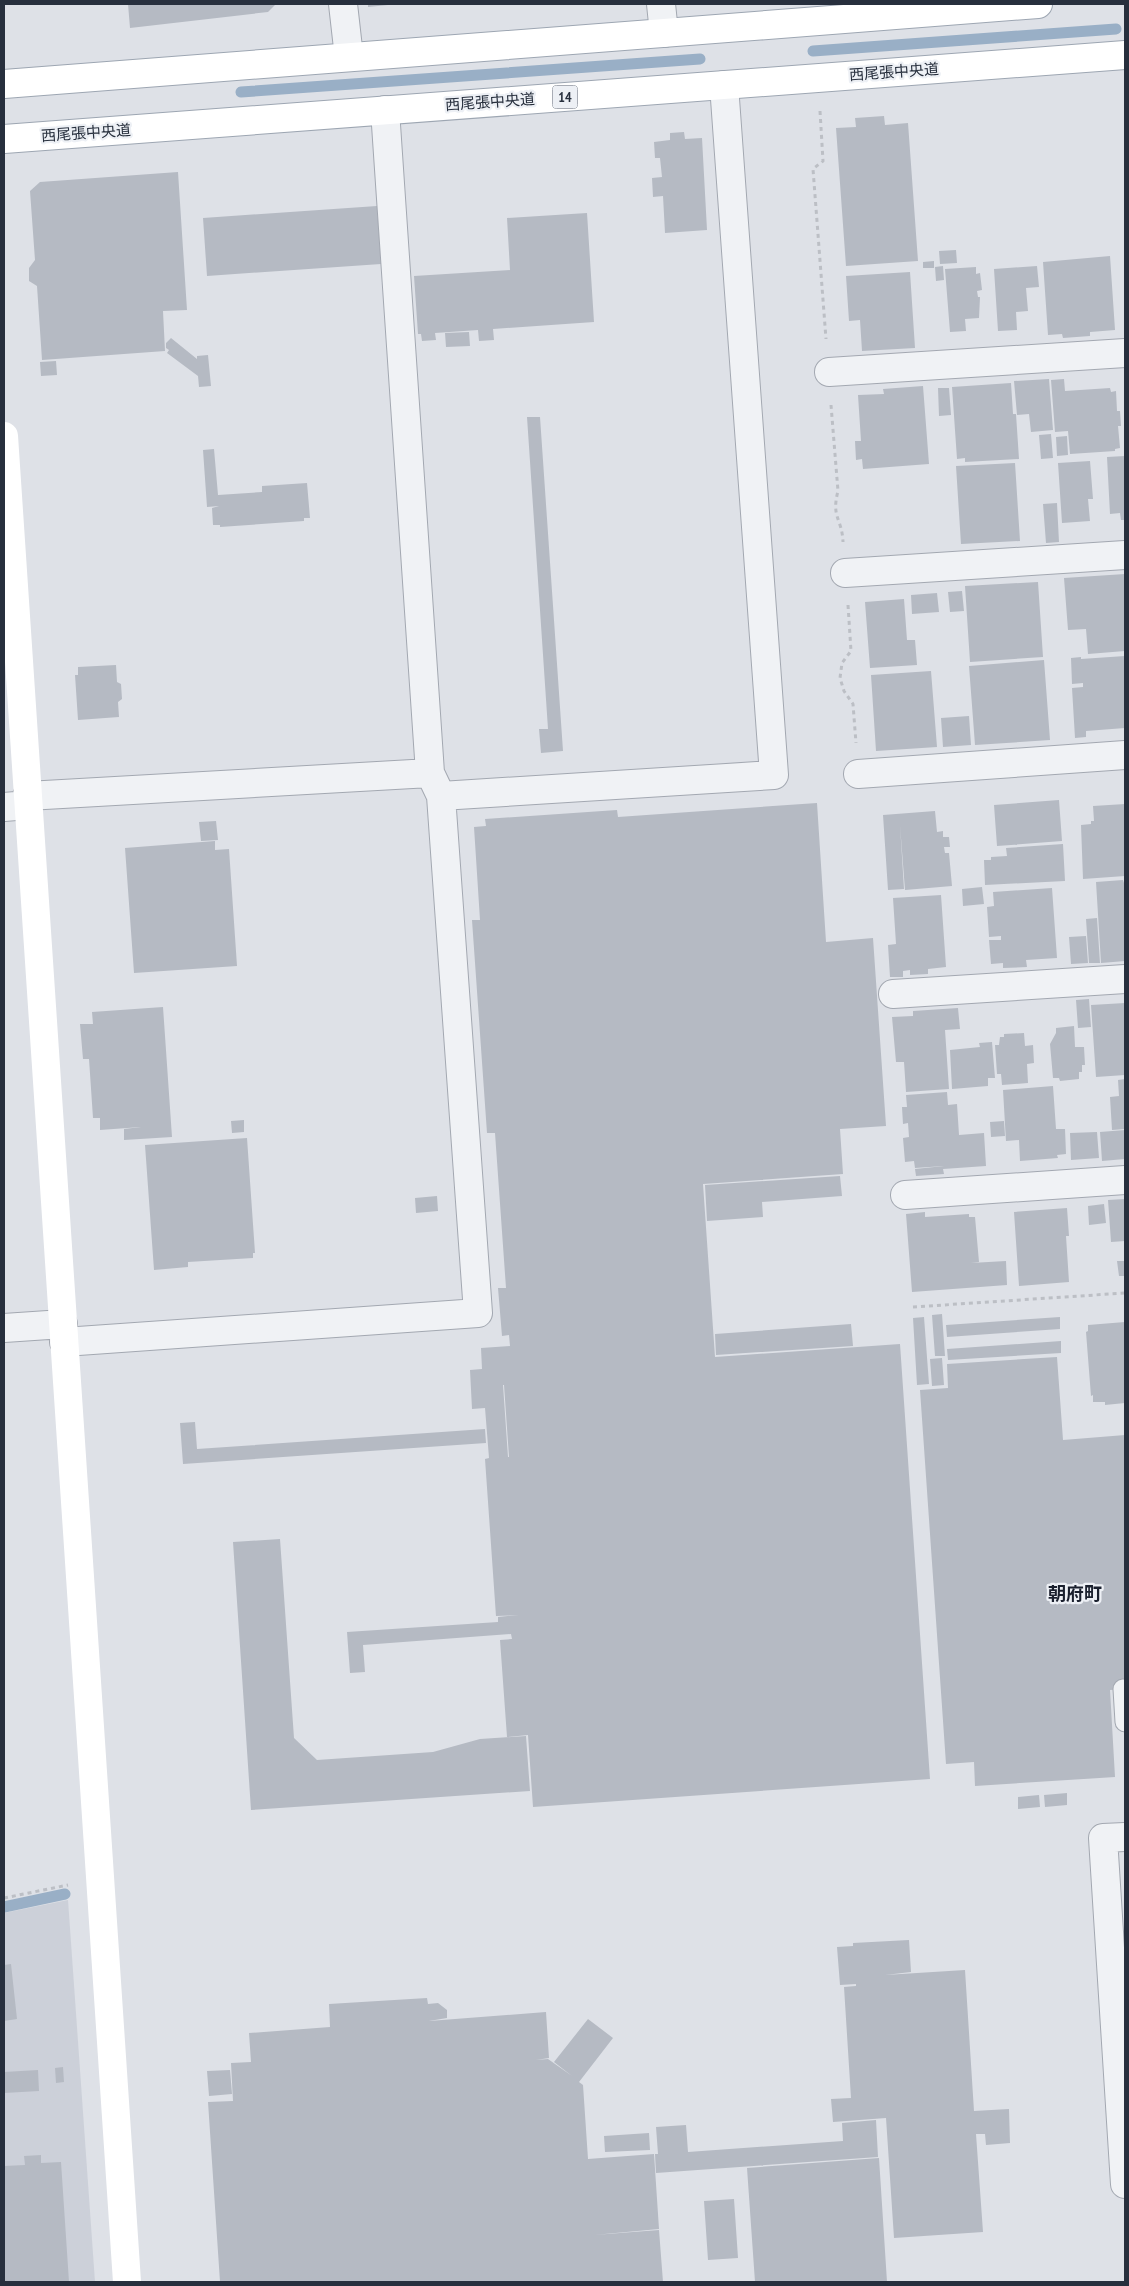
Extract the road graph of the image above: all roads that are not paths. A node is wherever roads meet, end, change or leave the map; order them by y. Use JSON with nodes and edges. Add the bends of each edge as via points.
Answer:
{"nodes":[{"id":1,"x":343,"y":4,"type":"edge"},
{"id":2,"x":661,"y":4,"type":"edge"},
{"id":3,"x":1038,"y":4,"type":"edge"},
{"id":4,"x":977,"y":6,"type":"edge"},
{"id":5,"x":664,"y":33,"type":"junction"},
{"id":6,"x":1125,"y":55,"type":"edge"},
{"id":7,"x":349,"y":58,"type":"junction"},
{"id":8,"x":4,"y":84,"type":"edge"},
{"id":9,"x":724,"y":85,"type":"junction"},
{"id":10,"x":385,"y":110,"type":"junction"},
{"id":11,"x":4,"y":139,"type":"edge"},
{"id":12,"x":1125,"y":352,"type":"edge"},
{"id":13,"x":829,"y":372,"type":"road end"},
{"id":14,"x":4,"y":436,"type":"edge"},
{"id":15,"x":1125,"y":555,"type":"edge"},
{"id":16,"x":845,"y":573,"type":"road end"},
{"id":17,"x":1125,"y":755,"type":"edge"},
{"id":18,"x":858,"y":774,"type":"road end"},
{"id":19,"x":436,"y":785,"type":"junction"},
{"id":20,"x":20,"y":803,"type":"edge"},
{"id":21,"x":1125,"y":979,"type":"edge"},
{"id":22,"x":893,"y":994,"type":"dead end"},
{"id":23,"x":1125,"y":1180,"type":"edge"},
{"id":24,"x":905,"y":1195,"type":"dead end"},
{"id":25,"x":4,"y":1328,"type":"edge"},
{"id":26,"x":64,"y":1333,"type":"junction"},
{"id":27,"x":1123,"y":1690,"type":"dead end"},
{"id":28,"x":1125,"y":1722,"type":"edge"},
{"id":29,"x":1125,"y":1836,"type":"edge"},
{"id":30,"x":1125,"y":2184,"type":"edge"},
{"id":31,"x":127,"y":2282,"type":"edge"}],
"edges":[{"from":1,"to":7,"type":"street"},
{"from":2,"to":5,"type":"street"},
{"from":3,"to":4,"type":"main road"},
{"from":4,"to":5,"type":"main road"},
{"from":5,"to":7,"type":"main road"},
{"from":6,"to":9,"type":"main road","name":"西尾張中央道","number":"14"},
{"from":7,"to":8,"type":"main road"},
{"from":9,"to":10,"type":"main road","name":"西尾張中央道","number":"14"},
{"from":9,"to":19,"type":"street","via":[[774,775]]},
{"from":10,"to":11,"type":"main road","name":"西尾張中央道","number":"14"},
{"from":10,"to":19,"type":"street"},
{"from":12,"to":13,"type":"street"},
{"from":14,"to":20,"type":"main road"},
{"from":15,"to":16,"type":"street"},
{"from":17,"to":18,"type":"street"},
{"from":19,"to":20,"type":"street"},
{"from":19,"to":26,"type":"street","via":[[478,1313]]},
{"from":20,"to":26,"type":"main road"},
{"from":21,"to":22,"type":"street"},
{"from":23,"to":24,"type":"street"},
{"from":25,"to":26,"type":"street"},
{"from":26,"to":31,"type":"main road"},
{"from":27,"to":28,"type":"lane"},
{"from":29,"to":30,"type":"street","via":[[1103,1838]]}]}
